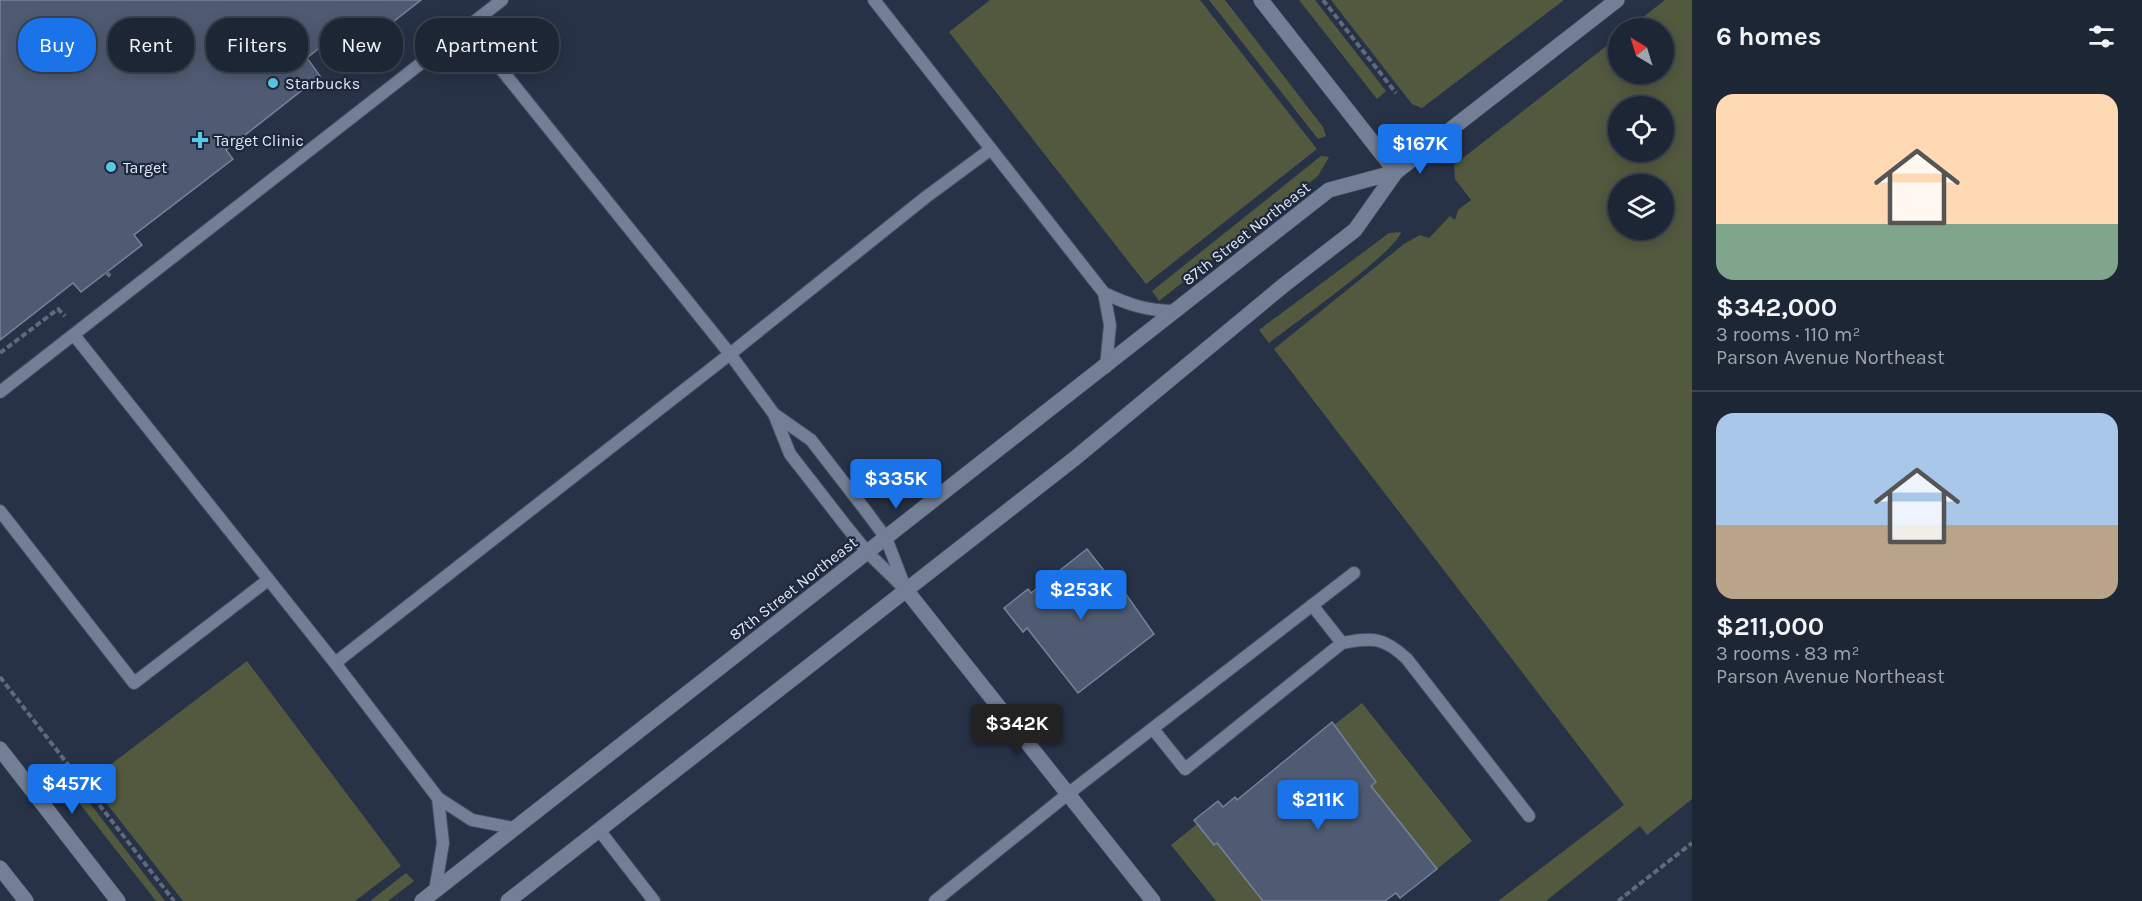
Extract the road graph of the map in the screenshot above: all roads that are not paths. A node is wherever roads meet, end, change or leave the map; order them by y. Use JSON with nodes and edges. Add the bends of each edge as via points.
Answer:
{"nodes":[{"id":1,"x":502,"y":0,"type":"edge"},
{"id":2,"x":874,"y":0,"type":"edge"},
{"id":3,"x":1261,"y":0,"type":"edge"},
{"id":4,"x":1617,"y":0,"type":"edge"},
{"id":5,"x":480,"y":18,"type":"edge"},
{"id":6,"x":415,"y":69,"type":"edge"},
{"id":7,"x":503,"y":72,"type":"edge"},
{"id":8,"x":991,"y":149,"type":"junction"},
{"id":9,"x":1396,"y":172,"type":"junction"},
{"id":10,"x":1104,"y":293,"type":"junction"},
{"id":11,"x":1176,"y":311,"type":"junction"},
{"id":12,"x":74,"y":335,"type":"junction"},
{"id":13,"x":730,"y":354,"type":"junction"},
{"id":14,"x":1106,"y":367,"type":"junction"},
{"id":15,"x":0,"y":392,"type":"edge"},
{"id":16,"x":774,"y":414,"type":"junction"},
{"id":17,"x":0,"y":511,"type":"edge"},
{"id":18,"x":886,"y":538,"type":"junction"},
{"id":19,"x":868,"y":553,"type":"junction"},
{"id":20,"x":1354,"y":573,"type":"dead end"},
{"id":21,"x":268,"y":580,"type":"junction"},
{"id":22,"x":906,"y":590,"type":"junction"},
{"id":23,"x":1312,"y":605,"type":"junction"},
{"id":24,"x":1342,"y":643,"type":"junction"},
{"id":25,"x":335,"y":663,"type":"junction"},
{"id":26,"x":1153,"y":729,"type":"junction"},
{"id":27,"x":0,"y":748,"type":"edge"},
{"id":28,"x":1069,"y":793,"type":"junction"},
{"id":29,"x":438,"y":798,"type":"junction"},
{"id":30,"x":1529,"y":816,"type":"dead end"},
{"id":31,"x":513,"y":828,"type":"junction"},
{"id":32,"x":599,"y":831,"type":"junction"},
{"id":33,"x":0,"y":867,"type":"edge"},
{"id":34,"x":435,"y":891,"type":"junction"},
{"id":35,"x":26,"y":901,"type":"edge"},
{"id":36,"x":118,"y":901,"type":"edge"},
{"id":37,"x":422,"y":901,"type":"edge"},
{"id":38,"x":508,"y":901,"type":"edge"},
{"id":39,"x":654,"y":901,"type":"edge"},
{"id":40,"x":935,"y":901,"type":"edge"},
{"id":41,"x":1153,"y":901,"type":"edge"}],
"edges":[{"from":1,"to":5,"type":"lane"},
{"from":2,"to":8,"type":"lane"},
{"from":3,"to":9,"type":"street"},
{"from":4,"to":9,"type":"street"},
{"from":6,"to":12,"type":"lane"},
{"from":7,"to":13,"type":"lane"},
{"from":8,"to":10,"type":"lane"},
{"from":8,"to":13,"type":"lane"},
{"from":9,"to":11,"type":"street","name":"87th Street Northeast","via":[[1329,190]]},
{"from":9,"to":22,"type":"street","via":[[1355,230]]},
{"from":10,"to":11,"type":"lane","via":[[1132,306]]},
{"from":10,"to":14,"type":"lane","via":[[1110,325]]},
{"from":11,"to":14,"type":"street","name":"87th Street Northeast"},
{"from":12,"to":15,"type":"lane"},
{"from":12,"to":21,"type":"lane"},
{"from":13,"to":16,"type":"lane"},
{"from":13,"to":25,"type":"lane"},
{"from":14,"to":18,"type":"street","name":"87th Street Northeast"},
{"from":16,"to":18,"type":"lane","via":[[812,440]]},
{"from":16,"to":19,"type":"lane","via":[[790,454]]},
{"from":17,"to":21,"type":"lane","via":[[134,684]]},
{"from":18,"to":19,"type":"street","name":"87th Street Northeast"},
{"from":18,"to":22,"type":"lane"},
{"from":19,"to":22,"type":"lane"},
{"from":19,"to":31,"type":"street","name":"87th Street Northeast"},
{"from":20,"to":23,"type":"lane"},
{"from":21,"to":25,"type":"lane"},
{"from":22,"to":28,"type":"street"},
{"from":22,"to":32,"type":"street"},
{"from":23,"to":24,"type":"lane"},
{"from":23,"to":26,"type":"lane"},
{"from":24,"to":26,"type":"lane","via":[[1185,768]]},
{"from":24,"to":30,"type":"lane","via":[[1370,638],[1394,646]]},
{"from":25,"to":29,"type":"lane"},
{"from":26,"to":28,"type":"lane"},
{"from":27,"to":36,"type":"street"},
{"from":28,"to":40,"type":"lane"},
{"from":28,"to":41,"type":"street"},
{"from":29,"to":31,"type":"lane","via":[[472,820]]},
{"from":29,"to":34,"type":"lane","via":[[443,843]]},
{"from":31,"to":34,"type":"street","name":"87th Street Northeast"},
{"from":32,"to":38,"type":"street"},
{"from":32,"to":39,"type":"lane"},
{"from":33,"to":35,"type":"street"},
{"from":34,"to":37,"type":"street","name":"87th Street Northeast"}]}
